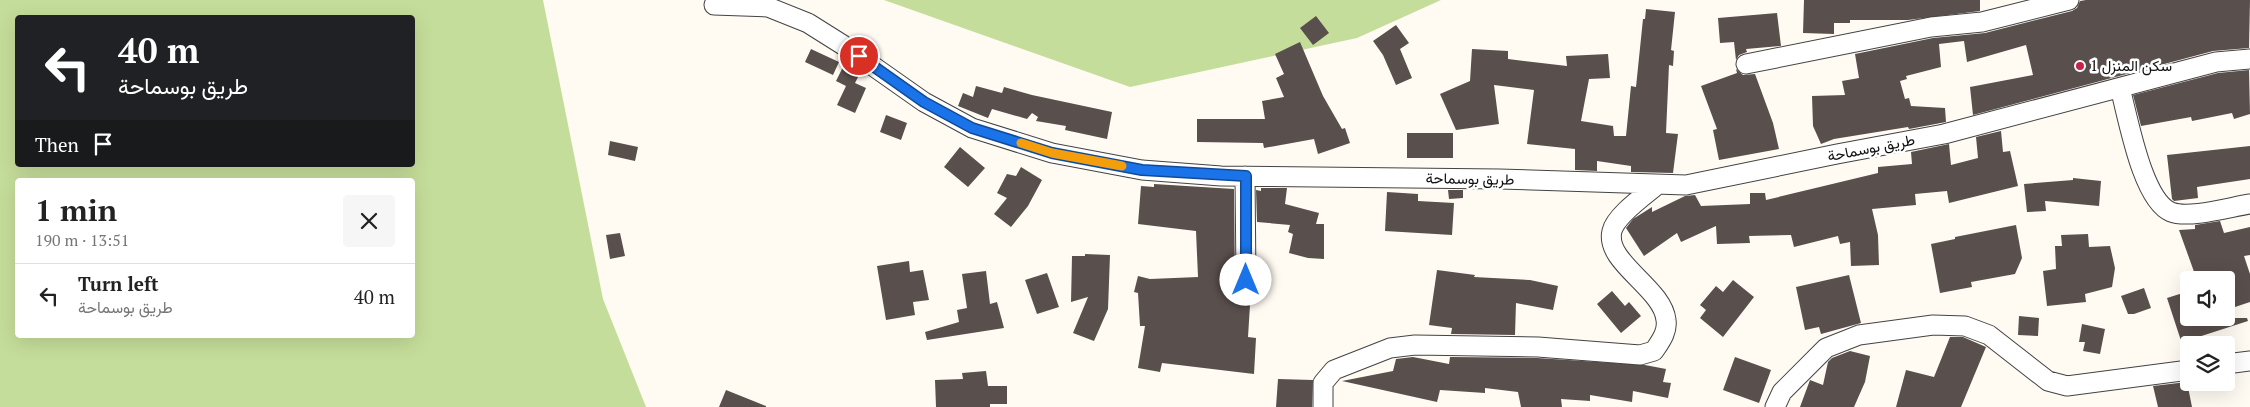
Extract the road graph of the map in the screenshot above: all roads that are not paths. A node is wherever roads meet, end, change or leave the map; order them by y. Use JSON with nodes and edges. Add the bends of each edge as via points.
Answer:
{"nodes":[{"id":1,"x":2069,"y":0,"type":"edge"},
{"id":2,"x":714,"y":5,"type":"dead end"},
{"id":3,"x":2250,"y":59,"type":"edge"},
{"id":4,"x":1746,"y":64,"type":"dead end"},
{"id":5,"x":2120,"y":88,"type":"junction"},
{"id":6,"x":1246,"y":176,"type":"junction"},
{"id":7,"x":1657,"y":185,"type":"junction"},
{"id":8,"x":2250,"y":204,"type":"edge"},
{"id":9,"x":1246,"y":280,"type":"dead end"},
{"id":10,"x":2250,"y":360,"type":"edge"},
{"id":11,"x":2235,"y":362,"type":"edge"},
{"id":12,"x":2180,"y":371,"type":"edge"},
{"id":13,"x":1323,"y":407,"type":"edge"},
{"id":14,"x":1775,"y":407,"type":"edge"}],
"edges":[{"from":1,"to":4,"type":"street","via":[[1982,22],[1931,27]]},
{"from":2,"to":6,"type":"street","name":"طريق بوسماحة","via":[[768,7],[808,23],[924,102],[972,128],[1052,153],[1142,170]]},
{"from":3,"to":5,"type":"street","name":"طريق بوسماحة","via":[[2216,62]]},
{"from":5,"to":7,"type":"street","name":"طريق بوسماحة","via":[[1944,134],[1686,185]]},
{"from":5,"to":8,"type":"street","via":[[2145,181],[2159,204],[2171,212],[2188,214]]},
{"from":6,"to":7,"type":"street","name":"طريق بوسماحة","via":[[1499,179]]},
{"from":6,"to":9,"type":"street"},
{"from":7,"to":13,"type":"street","via":[[1620,216],[1612,231],[1612,248],[1659,302],[1666,320],[1664,338],[1654,352],[1640,355],[1538,347],[1415,345],[1390,348],[1334,370],[1323,383]]},
{"from":10,"to":11,"type":"street"},
{"from":12,"to":14,"type":"street","via":[[2067,386],[2048,382],[1989,335],[1965,326],[1933,325],[1859,335],[1826,348],[1782,392]]}]}
